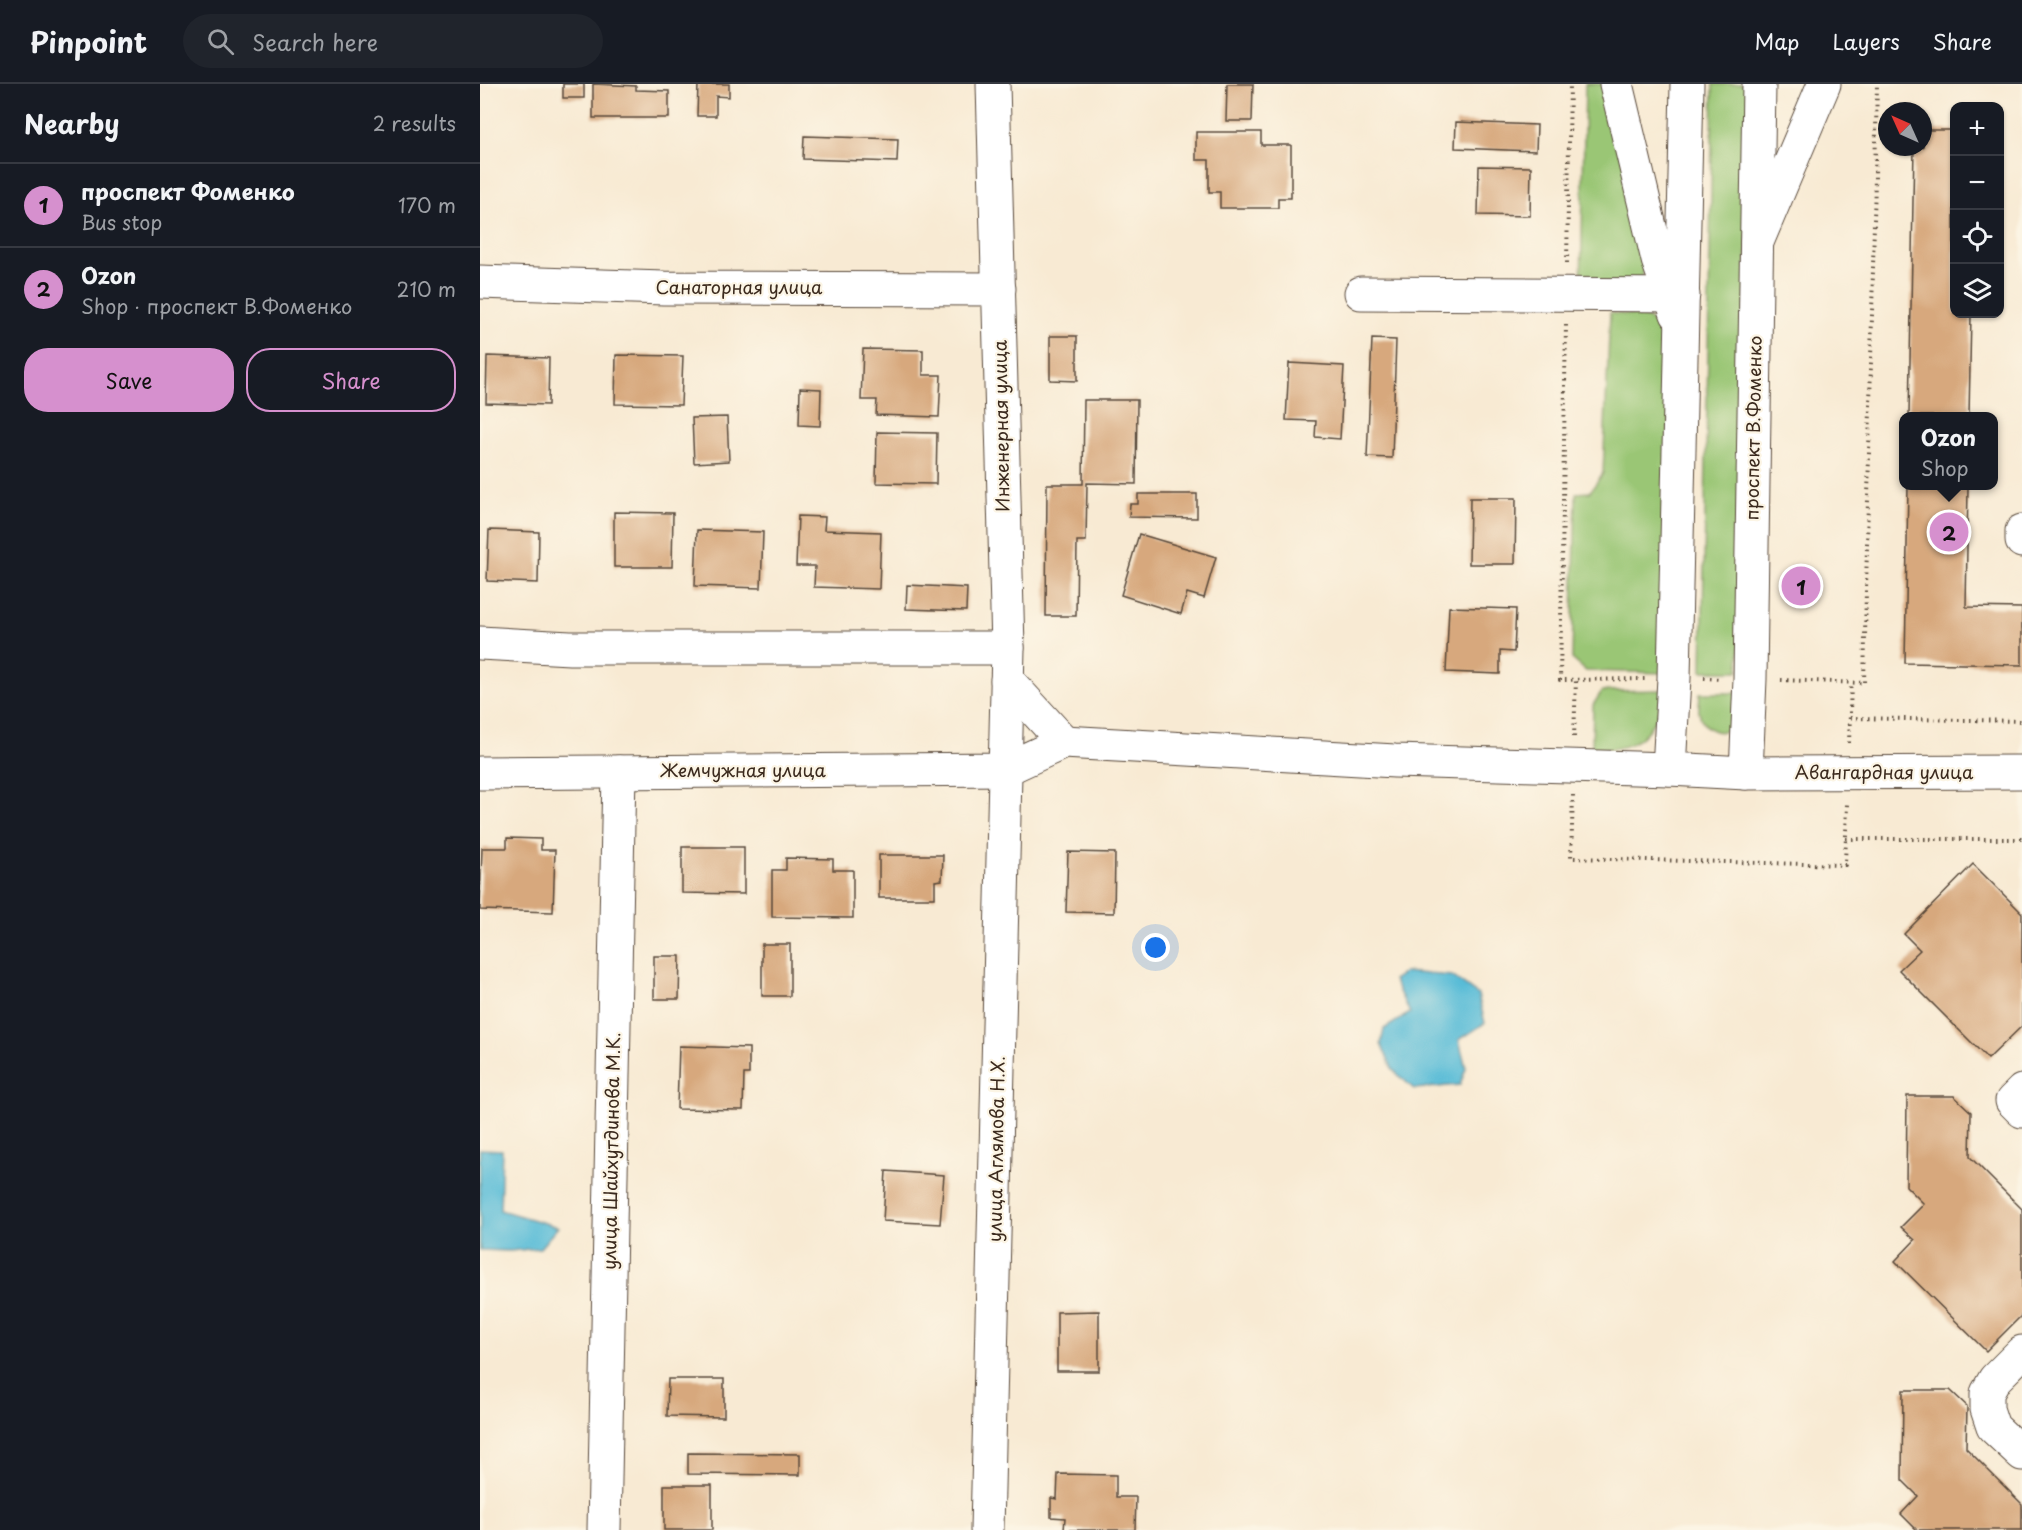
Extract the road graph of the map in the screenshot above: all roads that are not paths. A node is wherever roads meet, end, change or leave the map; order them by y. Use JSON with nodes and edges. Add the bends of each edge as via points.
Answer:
{"nodes":[{"id":1,"x":993,"y":84,"type":"edge"},
{"id":2,"x":1616,"y":84,"type":"edge"},
{"id":3,"x":1687,"y":84,"type":"edge"},
{"id":4,"x":1759,"y":84,"type":"edge"},
{"id":5,"x":1824,"y":84,"type":"edge"},
{"id":6,"x":1756,"y":243,"type":"junction"},
{"id":7,"x":480,"y":282,"type":"edge"},
{"id":8,"x":999,"y":289,"type":"junction"},
{"id":9,"x":1361,"y":293,"type":"dead end"},
{"id":10,"x":1677,"y":295,"type":"junction"},
{"id":11,"x":2022,"y":531,"type":"edge"},
{"id":12,"x":2022,"y":541,"type":"edge"},
{"id":13,"x":480,"y":643,"type":"edge"},
{"id":14,"x":1008,"y":648,"type":"junction"},
{"id":15,"x":1007,"y":680,"type":"junction"},
{"id":16,"x":1064,"y":742,"type":"junction"},
{"id":17,"x":1006,"y":769,"type":"junction"},
{"id":18,"x":1669,"y":769,"type":"junction"},
{"id":19,"x":619,"y":772,"type":"junction"},
{"id":20,"x":2022,"y":772,"type":"edge"},
{"id":21,"x":480,"y":773,"type":"edge"},
{"id":22,"x":1746,"y":773,"type":"junction"},
{"id":23,"x":2022,"y":1091,"type":"edge"},
{"id":24,"x":2022,"y":1111,"type":"edge"},
{"id":25,"x":2022,"y":1352,"type":"edge"},
{"id":26,"x":2022,"y":1454,"type":"edge"},
{"id":27,"x":604,"y":1530,"type":"edge"},
{"id":28,"x":987,"y":1530,"type":"edge"}],
"edges":[{"from":1,"to":8,"type":"street","name":"Инженерная улица"},
{"from":2,"to":10,"type":"street","via":[[1658,260]]},
{"from":3,"to":10,"type":"street"},
{"from":4,"to":6,"type":"street","name":"проспект В.Фоменко"},
{"from":5,"to":6,"type":"street"},
{"from":6,"to":22,"type":"street","name":"проспект В.Фоменко"},
{"from":7,"to":8,"type":"street","name":"Санаторная улица","via":[[664,288]]},
{"from":8,"to":14,"type":"street","name":"Инженерная улица"},
{"from":9,"to":10,"type":"street"},
{"from":10,"to":18,"type":"street","via":[[1683,330]]},
{"from":11,"to":12,"type":"street"},
{"from":13,"to":14,"type":"street","via":[[570,648]]},
{"from":14,"to":15,"type":"street","name":"Инженерная улица"},
{"from":15,"to":16,"type":"street"},
{"from":15,"to":17,"type":"street","name":"Инженерная улица"},
{"from":16,"to":17,"type":"street"},
{"from":16,"to":18,"type":"street","name":"Авангардная улица","via":[[1395,761]]},
{"from":17,"to":19,"type":"street","name":"Жемчужная улица"},
{"from":17,"to":28,"type":"street","name":"улица Аглямова Н.Х."},
{"from":18,"to":22,"type":"street","name":"Авангардная улица"},
{"from":19,"to":21,"type":"street","name":"Жемчужная улица"},
{"from":19,"to":27,"type":"street","name":"улица Шайхутдинова М.К."},
{"from":20,"to":22,"type":"street","name":"Авангардная улица"},
{"from":23,"to":24,"type":"street","via":[[2012,1101]]},
{"from":25,"to":26,"type":"street","via":[[1995,1379],[1987,1393],[1987,1409],[1993,1426]]}]}
